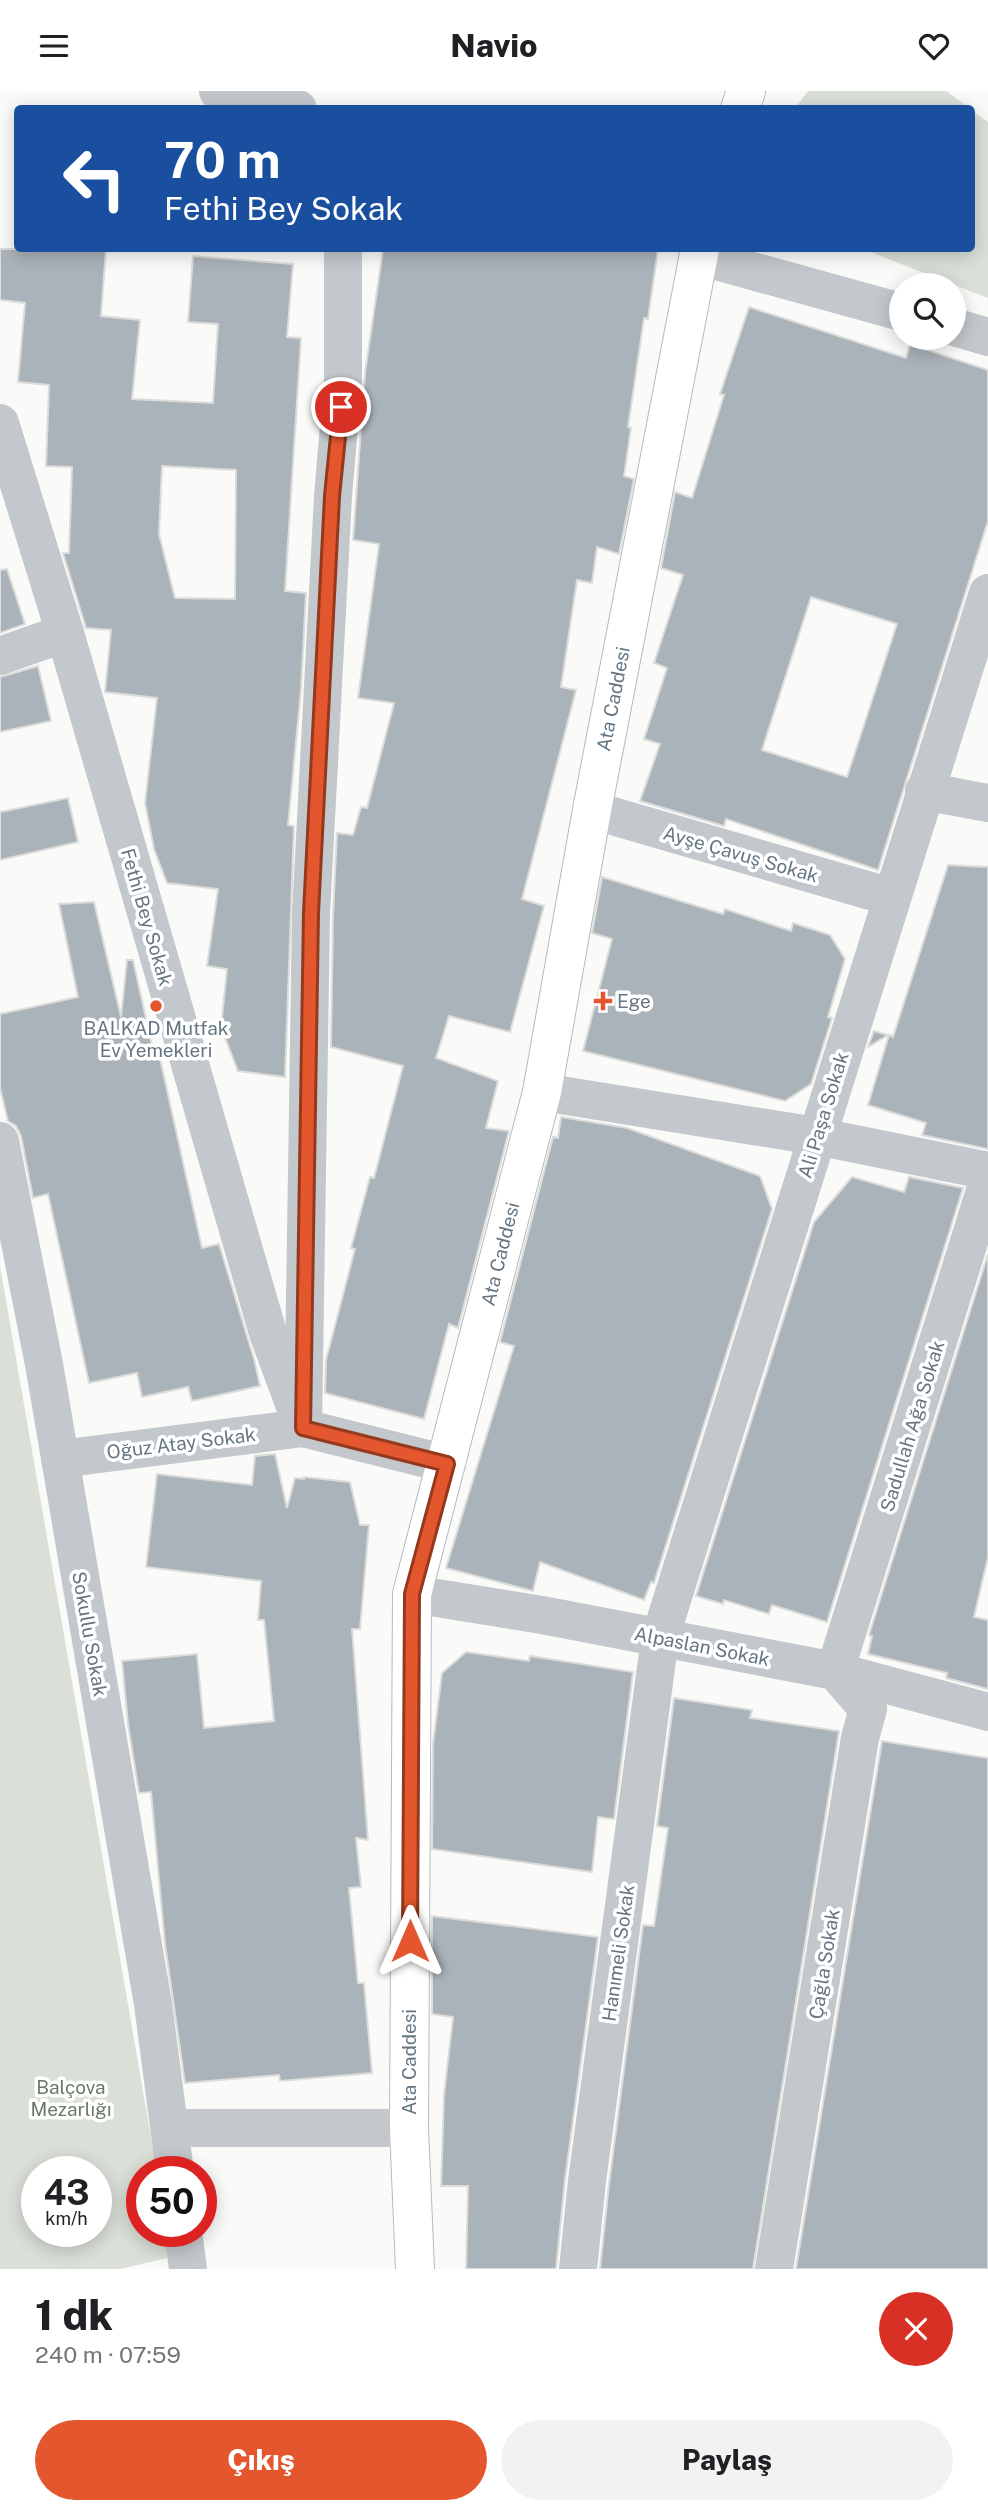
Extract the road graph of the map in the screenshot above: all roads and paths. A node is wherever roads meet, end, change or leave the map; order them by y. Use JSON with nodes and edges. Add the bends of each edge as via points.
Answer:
{"nodes":[{"id":1,"x":218,"y":91,"type":"edge"},
{"id":2,"x":280,"y":105,"type":"edge"},
{"id":3,"x":343,"y":252,"type":"edge"},
{"id":4,"x":699,"y":252,"type":"edge"},
{"id":5,"x":889,"y":308,"type":"edge"},
{"id":6,"x":966,"y":331,"type":"edge"},
{"id":7,"x":988,"y":337,"type":"edge"},
{"id":8,"x":0,"y":423,"type":"edge"},
{"id":9,"x":988,"y":593,"type":"edge"},
{"id":10,"x":65,"y":633,"type":"junction"},
{"id":11,"x":0,"y":656,"type":"edge"},
{"id":12,"x":924,"y":791,"type":"junction"},
{"id":13,"x":988,"y":803,"type":"edge"},
{"id":14,"x":592,"y":810,"type":"junction"},
{"id":15,"x":891,"y":897,"type":"junction"},
{"id":16,"x":542,"y":1092,"type":"junction"},
{"id":17,"x":816,"y":1136,"type":"junction"},
{"id":18,"x":0,"y":1141,"type":"edge"},
{"id":19,"x":988,"y":1171,"type":"edge"},
{"id":20,"x":988,"y":1181,"type":"edge"},
{"id":21,"x":303,"y":1428,"type":"junction"},
{"id":22,"x":60,"y":1459,"type":"junction"},
{"id":23,"x":447,"y":1464,"type":"junction"},
{"id":24,"x":412,"y":1594,"type":"junction"},
{"id":25,"x":660,"y":1638,"type":"junction"},
{"id":26,"x":835,"y":1671,"type":"junction"},
{"id":27,"x":988,"y":1712,"type":"edge"},
{"id":28,"x":170,"y":2128,"type":"junction"},
{"id":29,"x":409,"y":2128,"type":"junction"},
{"id":30,"x":174,"y":2156,"type":"edge"},
{"id":31,"x":185,"y":2247,"type":"edge"},
{"id":32,"x":188,"y":2269,"type":"edge"},
{"id":33,"x":415,"y":2269,"type":"edge"},
{"id":34,"x":578,"y":2269,"type":"edge"},
{"id":35,"x":774,"y":2269,"type":"edge"}],
"edges":[{"from":1,"to":2,"type":"street"},
{"from":3,"to":21,"type":"street","via":[[343,380],[332,496],[311,913]]},
{"from":4,"to":5,"type":"street"},
{"from":4,"to":14,"type":"main road","name":"Ata Caddesi"},
{"from":6,"to":7,"type":"street"},
{"from":8,"to":10,"type":"street","name":"Fethi Bey Sokak"},
{"from":9,"to":12,"type":"street","name":"Ali Paşa Sokak"},
{"from":10,"to":11,"type":"street"},
{"from":10,"to":21,"type":"street","name":"Fethi Bey Sokak","via":[[268,1333]]},
{"from":12,"to":13,"type":"street"},
{"from":12,"to":15,"type":"street","name":"Ali Paşa Sokak"},
{"from":14,"to":15,"type":"street","name":"Ayşe Çavuş Sokak"},
{"from":14,"to":16,"type":"main road","name":"Ata Caddesi"},
{"from":15,"to":17,"type":"street","name":"Ali Paşa Sokak"},
{"from":16,"to":17,"type":"street"},
{"from":16,"to":23,"type":"main road","name":"Ata Caddesi"},
{"from":17,"to":19,"type":"street"},
{"from":17,"to":25,"type":"street","name":"Ali Paşa Sokak"},
{"from":18,"to":22,"type":"street","name":"Sokullu Sokak"},
{"from":20,"to":26,"type":"street","name":"Sadullah Ağa Sokak"},
{"from":21,"to":22,"type":"street","name":"Oğuz Atay Sokak"},
{"from":21,"to":23,"type":"street"},
{"from":22,"to":28,"type":"street","name":"Sokullu Sokak"},
{"from":23,"to":24,"type":"main road","name":"Ata Caddesi"},
{"from":24,"to":25,"type":"street","name":"Alpaslan Sokak"},
{"from":24,"to":29,"type":"main road","name":"Ata Caddesi"},
{"from":25,"to":26,"type":"street","name":"Alpaslan Sokak"},
{"from":25,"to":34,"type":"street","name":"Hanımeli Sokak"},
{"from":26,"to":27,"type":"street","name":"Alpaslan Sokak"},
{"from":26,"to":35,"type":"street","name":"Çağla Sokak","via":[[868,1709]]},
{"from":28,"to":29,"type":"street"},
{"from":28,"to":30,"type":"street","name":"Sokullu Sokak"},
{"from":29,"to":33,"type":"main road","name":"Ata Caddesi"},
{"from":31,"to":32,"type":"street"}]}
